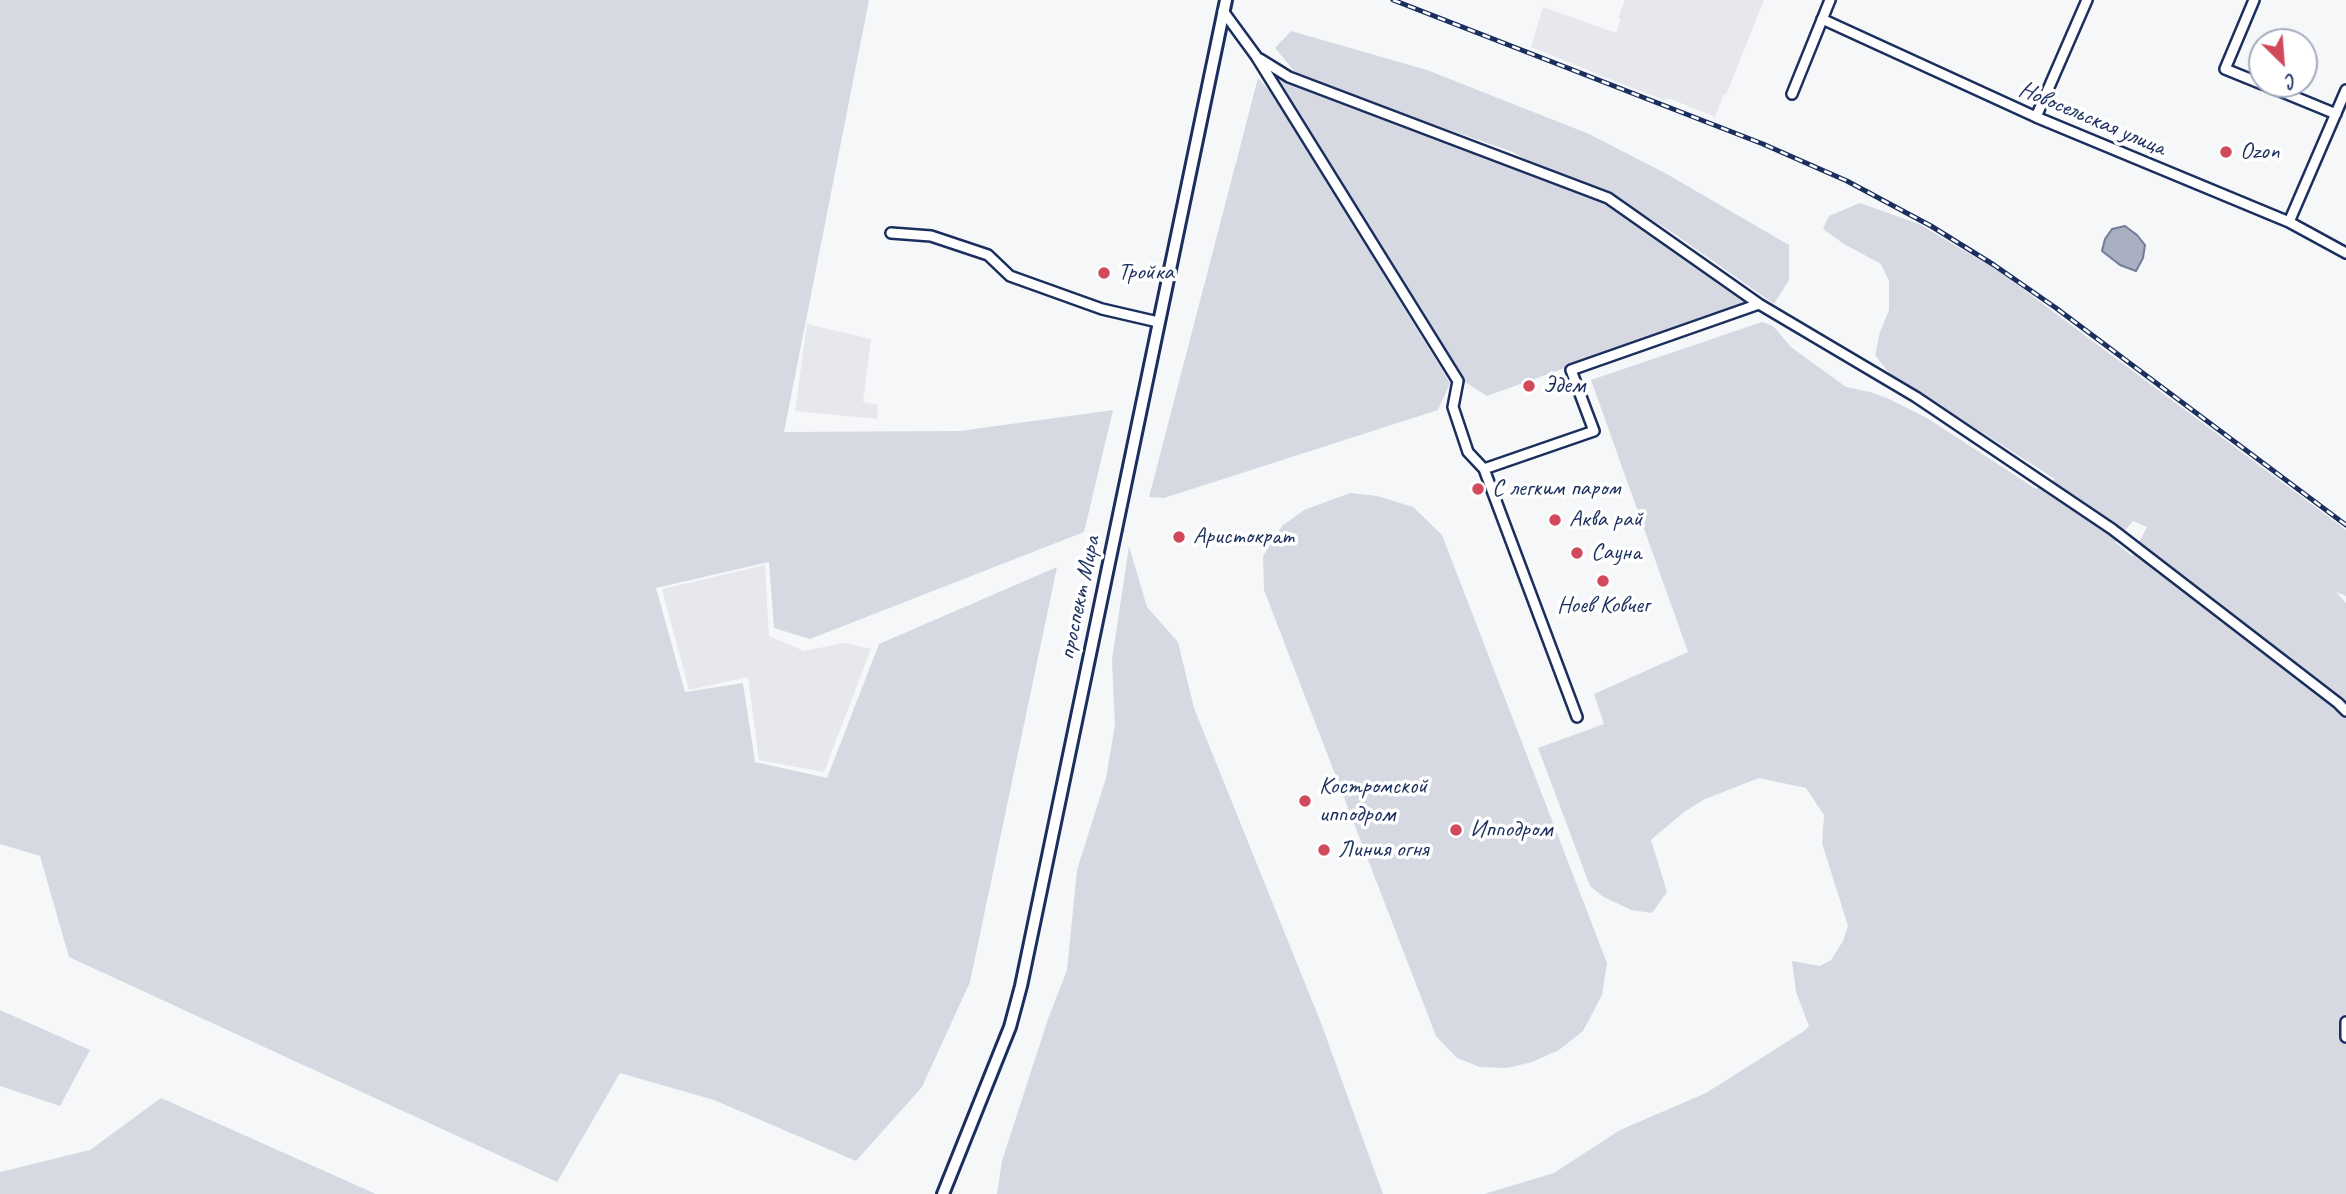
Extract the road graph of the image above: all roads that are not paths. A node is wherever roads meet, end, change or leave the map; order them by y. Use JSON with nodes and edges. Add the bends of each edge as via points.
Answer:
{"nodes":[{"id":1,"x":1830,"y":0,"type":"edge"},
{"id":2,"x":2254,"y":0,"type":"edge"},
{"id":3,"x":2083,"y":1,"type":"edge"},
{"id":4,"x":1225,"y":6,"type":"edge"},
{"id":5,"x":1822,"y":19,"type":"junction"},
{"id":6,"x":1256,"y":56,"type":"junction"},
{"id":7,"x":2248,"y":78,"type":"edge"},
{"id":8,"x":2346,"y":90,"type":"edge"},
{"id":9,"x":1792,"y":94,"type":"dead end"},
{"id":10,"x":2297,"y":98,"type":"edge"},
{"id":11,"x":2336,"y":114,"type":"junction"},
{"id":12,"x":2036,"y":117,"type":"junction"},
{"id":13,"x":2289,"y":222,"type":"junction"},
{"id":14,"x":891,"y":233,"type":"dead end"},
{"id":15,"x":2346,"y":253,"type":"edge"},
{"id":16,"x":1759,"y":304,"type":"junction"},
{"id":17,"x":1158,"y":322,"type":"junction"},
{"id":18,"x":1484,"y":469,"type":"junction"},
{"id":19,"x":2346,"y":711,"type":"edge"},
{"id":20,"x":1577,"y":717,"type":"dead end"},
{"id":21,"x":2346,"y":1022,"type":"edge"},
{"id":22,"x":2346,"y":1037,"type":"edge"},
{"id":23,"x":943,"y":1194,"type":"edge"}],
"edges":[{"from":1,"to":5,"type":"street"},
{"from":2,"to":7,"type":"street","via":[[2225,69]]},
{"from":3,"to":12,"type":"street"},
{"from":4,"to":6,"type":"street"},
{"from":4,"to":17,"type":"main road","name":"проспект Мира"},
{"from":5,"to":9,"type":"street"},
{"from":5,"to":12,"type":"street","name":"Новосельская улица"},
{"from":6,"to":16,"type":"street","via":[[1289,77],[1608,198]]},
{"from":6,"to":18,"type":"street","via":[[1458,381],[1453,407],[1468,452]]},
{"from":8,"to":11,"type":"street"},
{"from":10,"to":11,"type":"street"},
{"from":11,"to":13,"type":"street"},
{"from":12,"to":13,"type":"street","name":"Новосельская улица"},
{"from":13,"to":15,"type":"street","name":"Новосельская улица"},
{"from":14,"to":17,"type":"street","via":[[931,236],[988,255],[1010,276],[1102,309]]},
{"from":16,"to":18,"type":"street","via":[[1571,370],[1594,431]]},
{"from":16,"to":19,"type":"street","via":[[1916,397],[2112,528]]},
{"from":17,"to":23,"type":"main road","name":"проспект Мира","via":[[1021,986],[1010,1027]]},
{"from":18,"to":20,"type":"street"},
{"from":21,"to":22,"type":"street"}]}
